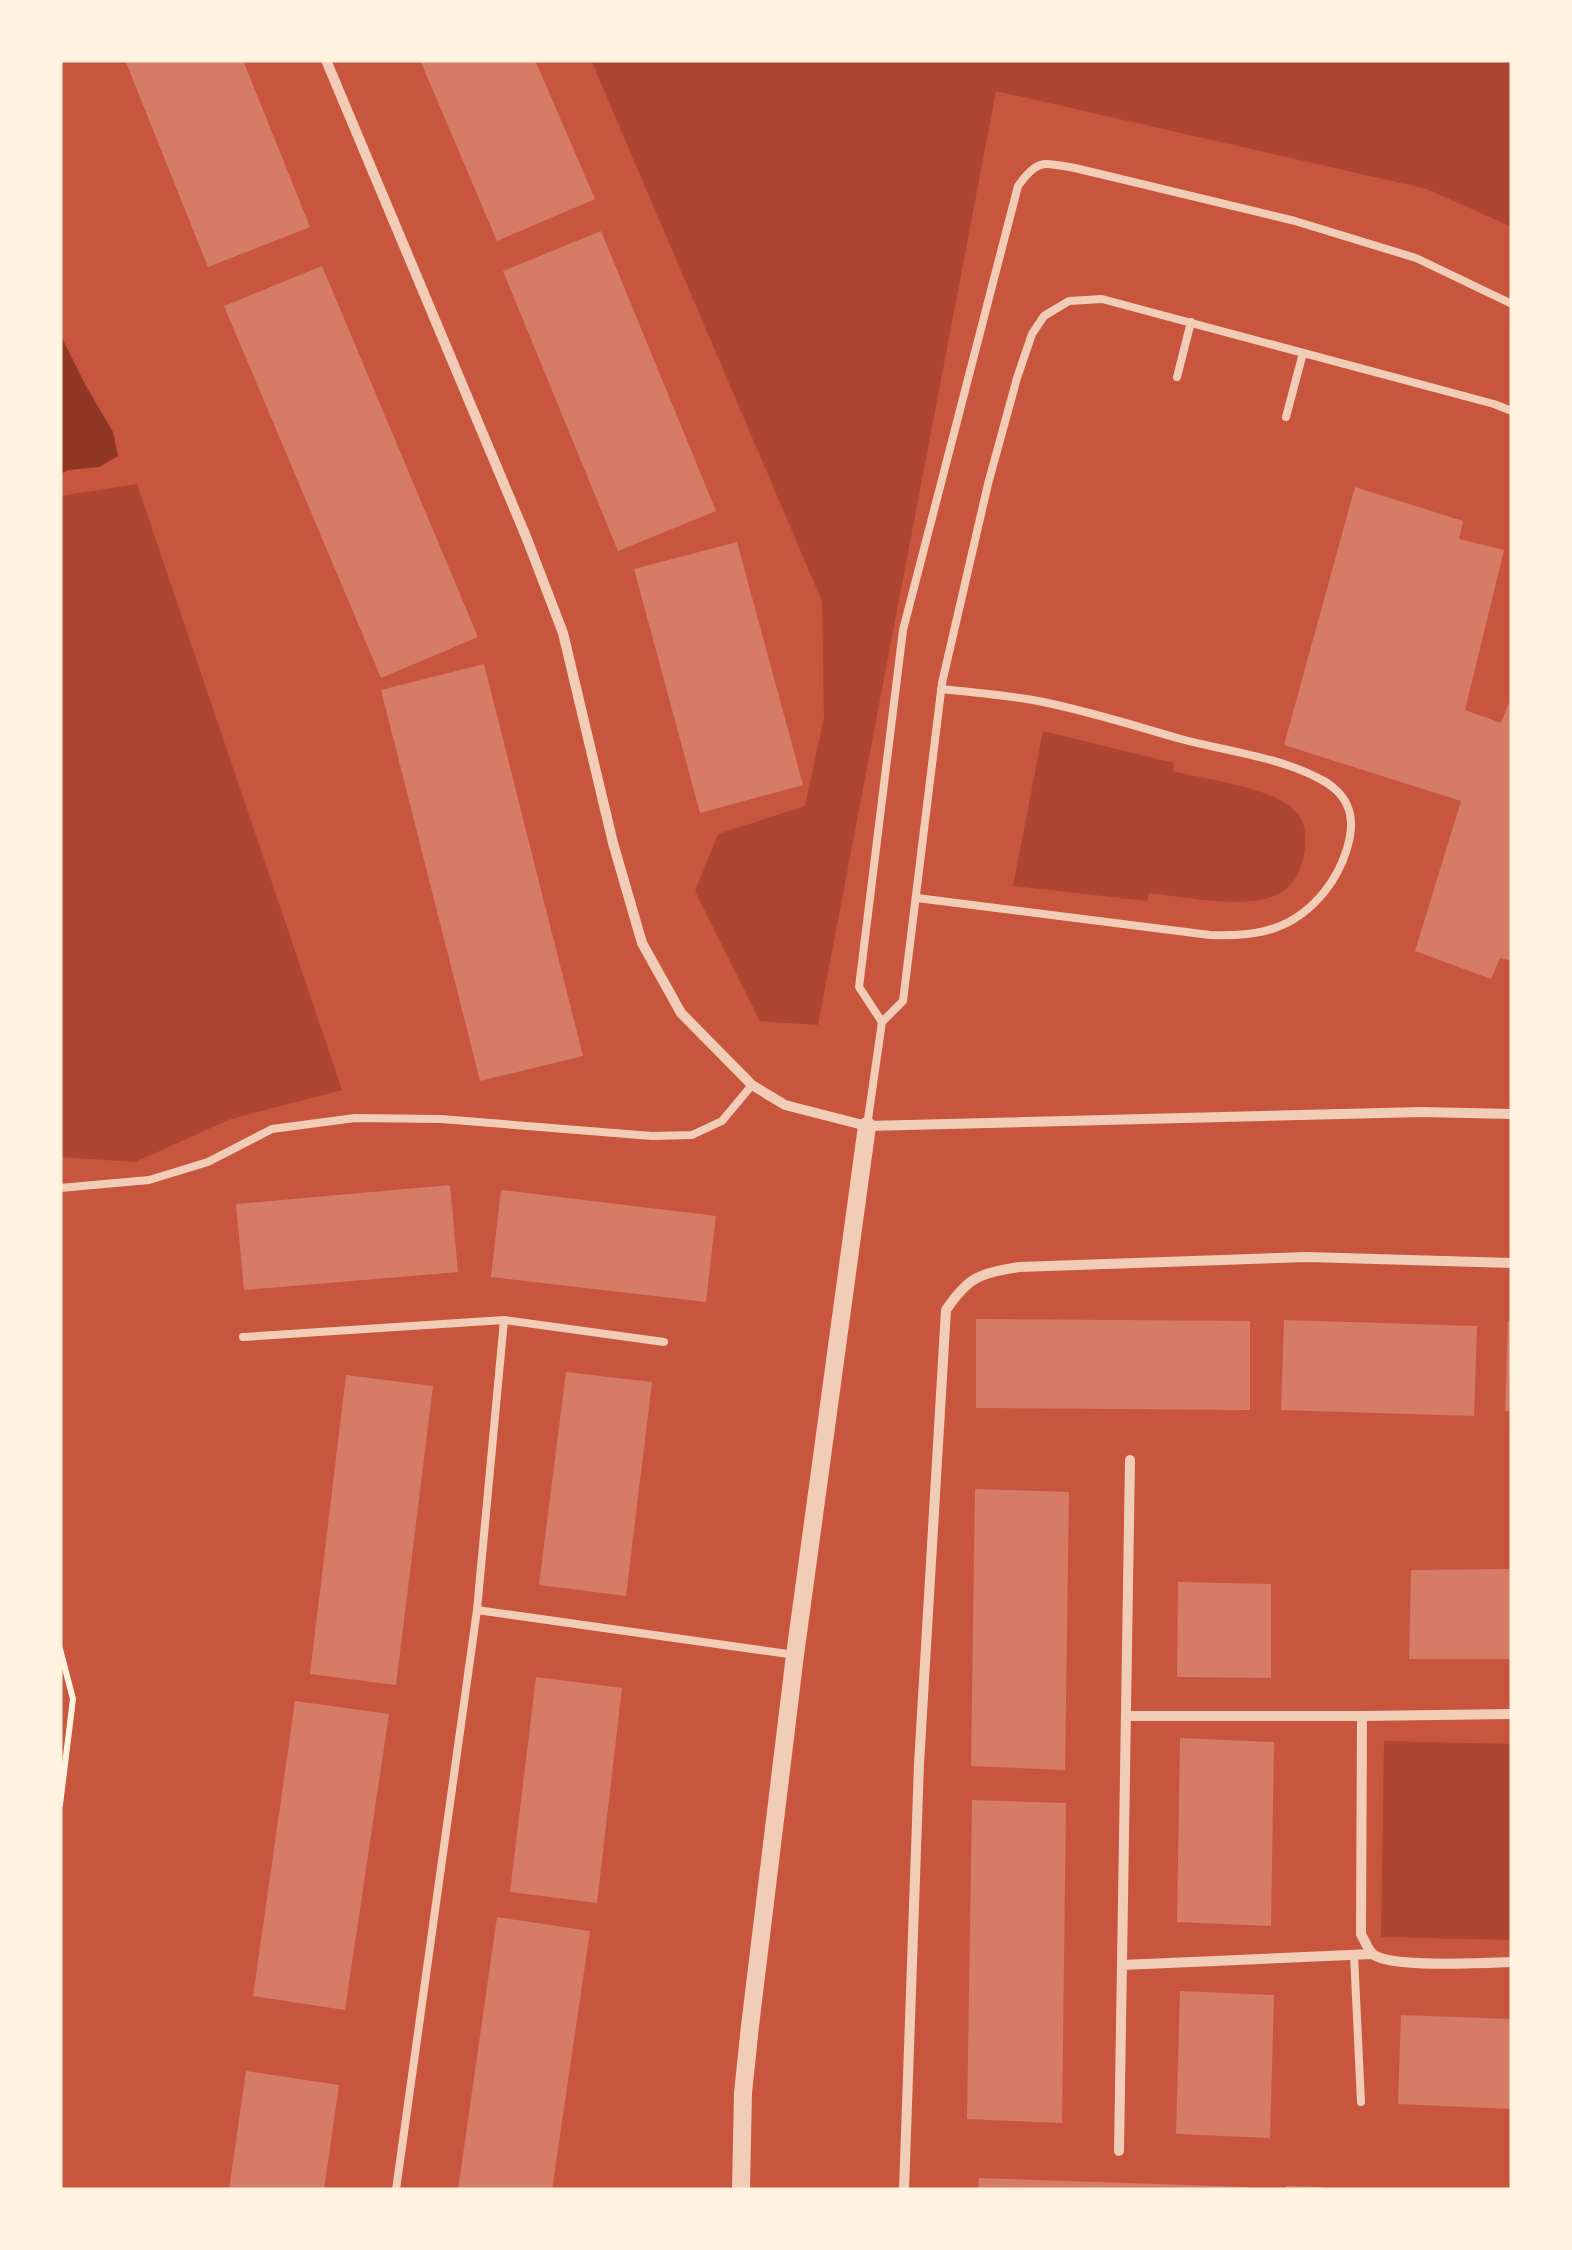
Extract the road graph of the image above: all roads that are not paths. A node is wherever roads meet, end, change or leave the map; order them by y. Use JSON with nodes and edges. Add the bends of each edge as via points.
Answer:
{"nodes":[{"id":1,"x":326,"y":60,"type":"edge"},
{"id":2,"x":1512,"y":304,"type":"edge"},
{"id":3,"x":1191,"y":322,"type":"junction"},
{"id":4,"x":1303,"y":353,"type":"junction"},
{"id":5,"x":1177,"y":377,"type":"dead end"},
{"id":6,"x":1512,"y":411,"type":"edge"},
{"id":7,"x":1286,"y":418,"type":"dead end"},
{"id":8,"x":942,"y":689,"type":"junction"},
{"id":9,"x":916,"y":898,"type":"junction"},
{"id":10,"x":882,"y":1022,"type":"junction"},
{"id":11,"x":752,"y":1085,"type":"junction"},
{"id":12,"x":1512,"y":1114,"type":"edge"},
{"id":13,"x":867,"y":1126,"type":"junction"},
{"id":14,"x":60,"y":1188,"type":"edge"},
{"id":15,"x":1512,"y":1262,"type":"edge"},
{"id":16,"x":504,"y":1320,"type":"junction"},
{"id":17,"x":242,"y":1336,"type":"dead end"},
{"id":18,"x":664,"y":1342,"type":"dead end"},
{"id":19,"x":1130,"y":1460,"type":"dead end"},
{"id":20,"x":477,"y":1610,"type":"junction"},
{"id":21,"x":795,"y":1654,"type":"junction"},
{"id":22,"x":1512,"y":1714,"type":"edge"},
{"id":23,"x":1126,"y":1716,"type":"junction"},
{"id":24,"x":1362,"y":1716,"type":"junction"},
{"id":25,"x":1372,"y":1954,"type":"junction"},
{"id":26,"x":1354,"y":1955,"type":"junction"},
{"id":27,"x":1512,"y":1962,"type":"edge"},
{"id":28,"x":1122,"y":1965,"type":"junction"},
{"id":29,"x":1362,"y":2102,"type":"dead end"},
{"id":30,"x":1119,"y":2151,"type":"dead end"},
{"id":31,"x":396,"y":2190,"type":"edge"},
{"id":32,"x":741,"y":2190,"type":"edge"},
{"id":33,"x":904,"y":2190,"type":"edge"}],
"edges":[{"from":1,"to":11,"type":"street","via":[[563,633],[642,943],[681,1014]]},
{"from":2,"to":10,"type":"lane","via":[[1416,258],[1295,221],[1075,168],[1043,163],[1030,169],[1018,186],[903,630],[859,987]]},
{"from":3,"to":4,"type":"lane"},
{"from":3,"to":5,"type":"lane"},
{"from":3,"to":8,"type":"lane","via":[[1102,300],[1069,301],[1044,316],[1017,378],[988,484]]},
{"from":4,"to":6,"type":"lane"},
{"from":4,"to":7,"type":"lane"},
{"from":8,"to":9,"type":"lane"},
{"from":8,"to":9,"type":"lane","via":[[1037,701],[1320,778],[1347,804],[1349,840],[1336,876],[1308,910],[1286,925],[1242,936]]},
{"from":9,"to":10,"type":"lane","via":[[903,1001]]},
{"from":10,"to":13,"type":"lane"},
{"from":11,"to":13,"type":"street","via":[[785,1106]]},
{"from":11,"to":14,"type":"lane","via":[[722,1122],[692,1134],[355,1118],[272,1129],[208,1162],[148,1180]]},
{"from":12,"to":13,"type":"street"},
{"from":13,"to":21,"type":"street"},
{"from":15,"to":33,"type":"street","via":[[1307,1257],[1019,1267],[963,1285],[946,1310],[919,1764]]},
{"from":16,"to":17,"type":"lane"},
{"from":16,"to":18,"type":"lane"},
{"from":16,"to":20,"type":"lane"},
{"from":19,"to":23,"type":"street"},
{"from":20,"to":21,"type":"lane"},
{"from":20,"to":31,"type":"lane"},
{"from":21,"to":32,"type":"street","via":[[742,2093]]},
{"from":22,"to":24,"type":"street"},
{"from":23,"to":24,"type":"street"},
{"from":23,"to":28,"type":"street"},
{"from":24,"to":25,"type":"street","via":[[1361,1934]]},
{"from":25,"to":26,"type":"street"},
{"from":25,"to":27,"type":"street","via":[[1451,1965]]},
{"from":26,"to":28,"type":"street"},
{"from":26,"to":29,"type":"lane"},
{"from":28,"to":30,"type":"street"}]}
